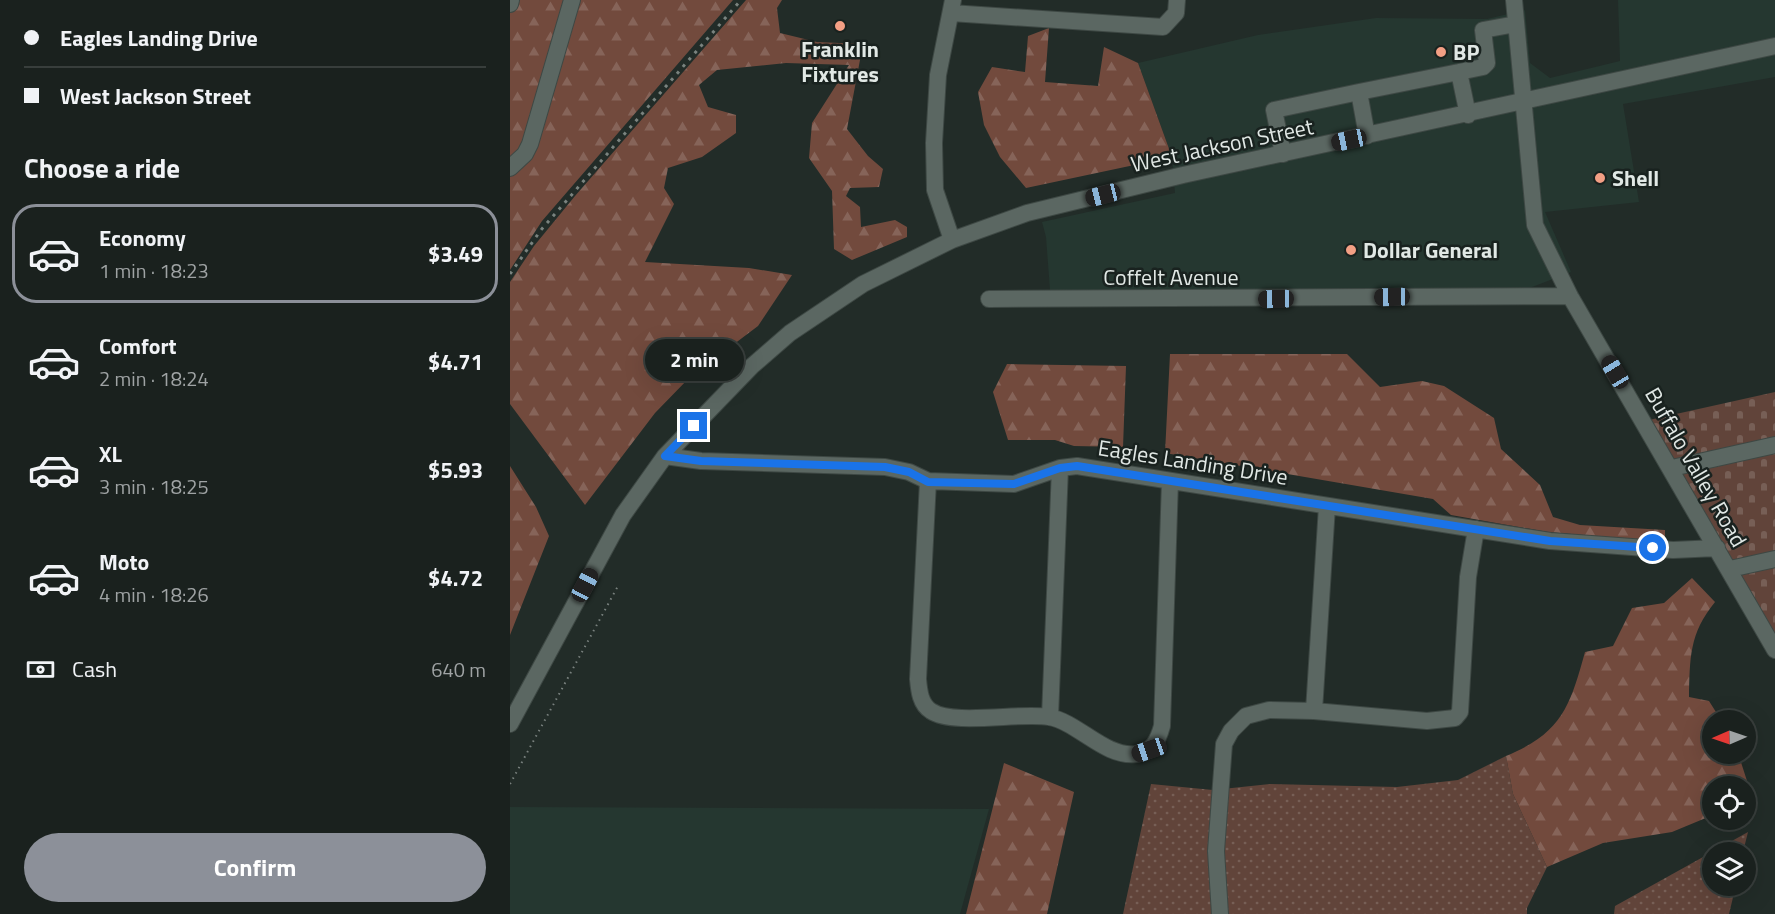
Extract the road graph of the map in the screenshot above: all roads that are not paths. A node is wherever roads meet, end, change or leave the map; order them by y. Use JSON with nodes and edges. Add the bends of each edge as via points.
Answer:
{"nodes":[{"id":1,"x":572,"y":0,"type":"edge"},
{"id":2,"x":1177,"y":0,"type":"edge"},
{"id":3,"x":1514,"y":0,"type":"edge"},
{"id":4,"x":952,"y":6,"type":"edge"},
{"id":5,"x":1516,"y":24,"type":"junction"},
{"id":6,"x":1775,"y":46,"type":"edge"},
{"id":7,"x":1459,"y":72,"type":"junction"},
{"id":8,"x":1359,"y":92,"type":"junction"},
{"id":9,"x":1522,"y":103,"type":"junction"},
{"id":10,"x":1468,"y":115,"type":"junction"},
{"id":11,"x":1367,"y":136,"type":"junction"},
{"id":12,"x":1283,"y":154,"type":"junction"},
{"id":13,"x":510,"y":168,"type":"edge"},
{"id":14,"x":952,"y":240,"type":"junction"},
{"id":15,"x":1570,"y":296,"type":"junction"},
{"id":16,"x":989,"y":299,"type":"dead end"},
{"id":17,"x":1775,"y":445,"type":"edge"},
{"id":18,"x":665,"y":456,"type":"junction"},
{"id":19,"x":1060,"y":468,"type":"junction"},
{"id":20,"x":1672,"y":468,"type":"junction"},
{"id":21,"x":1170,"y":481,"type":"junction"},
{"id":22,"x":928,"y":482,"type":"junction"},
{"id":23,"x":1327,"y":506,"type":"junction"},
{"id":24,"x":1476,"y":530,"type":"junction"},
{"id":25,"x":1717,"y":548,"type":"junction"},
{"id":26,"x":1775,"y":559,"type":"edge"},
{"id":27,"x":1730,"y":569,"type":"junction"},
{"id":28,"x":1775,"y":650,"type":"edge"},
{"id":29,"x":1314,"y":711,"type":"junction"},
{"id":30,"x":1050,"y":717,"type":"junction"},
{"id":31,"x":510,"y":724,"type":"edge"},
{"id":32,"x":1220,"y":914,"type":"edge"}],
"edges":[{"from":1,"to":13,"type":"street","via":[[530,144]]},
{"from":2,"to":4,"type":"street","via":[[1176,13],[1163,27]]},
{"from":3,"to":5,"type":"street","name":"Buffalo Valley Road"},
{"from":4,"to":14,"type":"street","via":[[938,75],[934,143],[935,190]]},
{"from":5,"to":7,"type":"street","via":[[1483,30],[1487,63]]},
{"from":5,"to":9,"type":"street","name":"Buffalo Valley Road"},
{"from":6,"to":9,"type":"street","name":"West Jackson Street"},
{"from":7,"to":8,"type":"street"},
{"from":7,"to":10,"type":"street"},
{"from":8,"to":11,"type":"street"},
{"from":8,"to":12,"type":"street","via":[[1274,110]]},
{"from":9,"to":10,"type":"street","name":"West Jackson Street"},
{"from":9,"to":15,"type":"street","name":"Buffalo Valley Road","via":[[1532,216]]},
{"from":10,"to":11,"type":"street","name":"West Jackson Street"},
{"from":11,"to":12,"type":"street","name":"West Jackson Street"},
{"from":12,"to":14,"type":"street","name":"West Jackson Street","via":[[1028,213]]},
{"from":14,"to":18,"type":"street","name":"West Jackson Street","via":[[863,284],[790,333],[752,366]]},
{"from":15,"to":16,"type":"street","name":"Coffelt Avenue"},
{"from":15,"to":20,"type":"street","name":"Buffalo Valley Road"},
{"from":17,"to":20,"type":"street"},
{"from":18,"to":22,"type":"street","name":"Eagles Landing Drive","via":[[701,461],[885,467],[909,472]]},
{"from":18,"to":31,"type":"street","name":"West Jackson Street","via":[[623,515]]},
{"from":19,"to":21,"type":"street","name":"Eagles Landing Drive","via":[[1077,466]]},
{"from":19,"to":22,"type":"street","name":"Eagles Landing Drive","via":[[1014,484]]},
{"from":19,"to":30,"type":"street"},
{"from":20,"to":25,"type":"street","name":"Buffalo Valley Road"},
{"from":21,"to":23,"type":"street","name":"Eagles Landing Drive"},
{"from":21,"to":30,"type":"street","via":[[1162,726],[1157,741],[1149,750],[1120,753]]},
{"from":22,"to":30,"type":"street","via":[[920,698],[930,711],[948,716]]},
{"from":23,"to":24,"type":"street","name":"Eagles Landing Drive"},
{"from":23,"to":29,"type":"street"},
{"from":24,"to":25,"type":"street","name":"Eagles Landing Drive","via":[[1550,541],[1673,550]]},
{"from":24,"to":29,"type":"street","via":[[1468,577],[1460,712],[1449,720],[1427,721]]},
{"from":25,"to":27,"type":"street","name":"Buffalo Valley Road"},
{"from":26,"to":27,"type":"street"},
{"from":27,"to":28,"type":"street","name":"Buffalo Valley Road"},
{"from":29,"to":32,"type":"street","via":[[1269,711],[1246,716],[1224,744],[1216,851]]}]}
